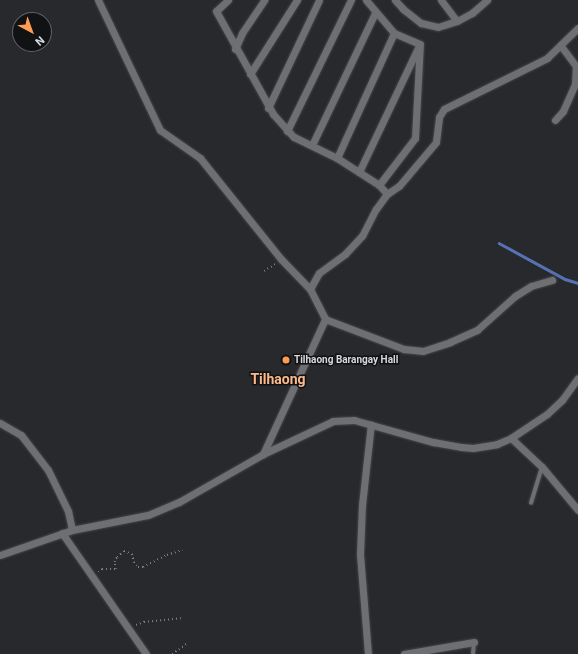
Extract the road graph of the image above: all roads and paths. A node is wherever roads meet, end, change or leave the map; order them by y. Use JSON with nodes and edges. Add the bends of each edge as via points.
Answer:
{"nodes":[{"id":1,"x":98,"y":0,"type":"edge"},
{"id":2,"x":228,"y":0,"type":"edge"},
{"id":3,"x":264,"y":0,"type":"edge"},
{"id":4,"x":297,"y":0,"type":"edge"},
{"id":5,"x":319,"y":0,"type":"edge"},
{"id":6,"x":351,"y":0,"type":"edge"},
{"id":7,"x":366,"y":0,"type":"edge"},
{"id":8,"x":395,"y":0,"type":"edge"},
{"id":9,"x":441,"y":0,"type":"edge"},
{"id":10,"x":486,"y":0,"type":"edge"},
{"id":11,"x":375,"y":13,"type":"junction"},
{"id":12,"x":457,"y":21,"type":"junction"},
{"id":13,"x":578,"y":28,"type":"edge"},
{"id":14,"x":394,"y":33,"type":"junction"},
{"id":15,"x":420,"y":44,"type":"junction"},
{"id":16,"x":560,"y":45,"type":"junction"},
{"id":17,"x":235,"y":49,"type":"junction"},
{"id":18,"x":577,"y":65,"type":"edge"},
{"id":19,"x":250,"y":74,"type":"junction"},
{"id":20,"x":577,"y":85,"type":"edge"},
{"id":21,"x":268,"y":108,"type":"junction"},
{"id":22,"x":555,"y":120,"type":"dead end"},
{"id":23,"x":287,"y":131,"type":"junction"},
{"id":24,"x":312,"y":145,"type":"junction"},
{"id":25,"x":337,"y":158,"type":"junction"},
{"id":26,"x":359,"y":172,"type":"junction"},
{"id":27,"x":379,"y":185,"type":"junction"},
{"id":28,"x":387,"y":194,"type":"junction"},
{"id":29,"x":281,"y":260,"type":"junction"},
{"id":30,"x":264,"y":271,"type":"dead end"},
{"id":31,"x":552,"y":280,"type":"dead end"},
{"id":32,"x":310,"y":289,"type":"junction"},
{"id":33,"x":325,"y":319,"type":"junction"},
{"id":34,"x":578,"y":378,"type":"edge"},
{"id":35,"x":0,"y":424,"type":"edge"},
{"id":36,"x":371,"y":424,"type":"junction"},
{"id":37,"x":511,"y":438,"type":"junction"},
{"id":38,"x":264,"y":454,"type":"junction"},
{"id":39,"x":542,"y":467,"type":"junction"},
{"id":40,"x":531,"y":503,"type":"dead end"},
{"id":41,"x":578,"y":510,"type":"edge"},
{"id":42,"x":72,"y":530,"type":"junction"},
{"id":43,"x":62,"y":533,"type":"junction"},
{"id":44,"x":182,"y":550,"type":"dead end"},
{"id":45,"x":0,"y":555,"type":"edge"},
{"id":46,"x":92,"y":578,"type":"junction"},
{"id":47,"x":182,"y":618,"type":"dead end"},
{"id":48,"x":129,"y":629,"type":"junction"},
{"id":49,"x":188,"y":642,"type":"dead end"},
{"id":50,"x":474,"y":642,"type":"joint"},
{"id":51,"x":146,"y":654,"type":"edge"},
{"id":52,"x":172,"y":654,"type":"edge"},
{"id":53,"x":368,"y":654,"type":"edge"},
{"id":54,"x":404,"y":654,"type":"edge"},
{"id":55,"x":472,"y":654,"type":"edge"}],
"edges":[{"from":1,"to":29,"type":"street","via":[[160,130],[200,158]]},
{"from":2,"to":17,"type":"street","via":[[216,11]]},
{"from":3,"to":17,"type":"street","via":[[242,33]]},
{"from":4,"to":19,"type":"street"},
{"from":5,"to":21,"type":"street"},
{"from":6,"to":23,"type":"street"},
{"from":7,"to":11,"type":"street"},
{"from":8,"to":12,"type":"street","via":[[421,23],[438,27]]},
{"from":9,"to":12,"type":"street"},
{"from":10,"to":12,"type":"street","via":[[472,13]]},
{"from":11,"to":14,"type":"street"},
{"from":11,"to":24,"type":"street"},
{"from":13,"to":16,"type":"street"},
{"from":14,"to":15,"type":"street"},
{"from":14,"to":25,"type":"street"},
{"from":15,"to":26,"type":"street"},
{"from":15,"to":27,"type":"street","via":[[415,138]]},
{"from":16,"to":18,"type":"street"},
{"from":16,"to":28,"type":"street","via":[[547,58],[444,108],[439,117],[436,142],[399,186]]},
{"from":17,"to":19,"type":"street"},
{"from":18,"to":20,"type":"street"},
{"from":19,"to":21,"type":"street"},
{"from":20,"to":22,"type":"street"},
{"from":21,"to":23,"type":"street"},
{"from":23,"to":24,"type":"street","via":[[302,142]]},
{"from":24,"to":25,"type":"street"},
{"from":25,"to":26,"type":"street"},
{"from":26,"to":27,"type":"street"},
{"from":27,"to":28,"type":"street"},
{"from":28,"to":32,"type":"street","via":[[362,236],[319,273]]},
{"from":29,"to":30,"type":"path"},
{"from":29,"to":32,"type":"street"},
{"from":31,"to":33,"type":"street","via":[[531,286],[515,296],[477,330],[423,351],[404,349]]},
{"from":32,"to":33,"type":"street"},
{"from":33,"to":38,"type":"street"},
{"from":34,"to":37,"type":"street","via":[[562,400],[547,414]]},
{"from":35,"to":42,"type":"street","via":[[21,435],[48,470],[68,511]]},
{"from":36,"to":37,"type":"street","via":[[427,441],[461,447],[486,446]]},
{"from":36,"to":38,"type":"street","via":[[354,420],[333,421]]},
{"from":36,"to":53,"type":"street","via":[[362,505],[360,554]]},
{"from":37,"to":39,"type":"street"},
{"from":38,"to":42,"type":"street","via":[[179,502],[148,515]]},
{"from":39,"to":40,"type":"lane"},
{"from":39,"to":41,"type":"street"},
{"from":42,"to":43,"type":"street"},
{"from":43,"to":45,"type":"street"},
{"from":43,"to":46,"type":"street"},
{"from":44,"to":46,"type":"path","via":[[143,567],[138,567],[132,554],[124,551],[114,562],[116,569],[102,568]]},
{"from":46,"to":48,"type":"street"},
{"from":47,"to":48,"type":"path","via":[[144,622]]},
{"from":48,"to":51,"type":"street"},
{"from":49,"to":52,"type":"path"},
{"from":50,"to":54,"type":"street"},
{"from":50,"to":55,"type":"lane"}]}
